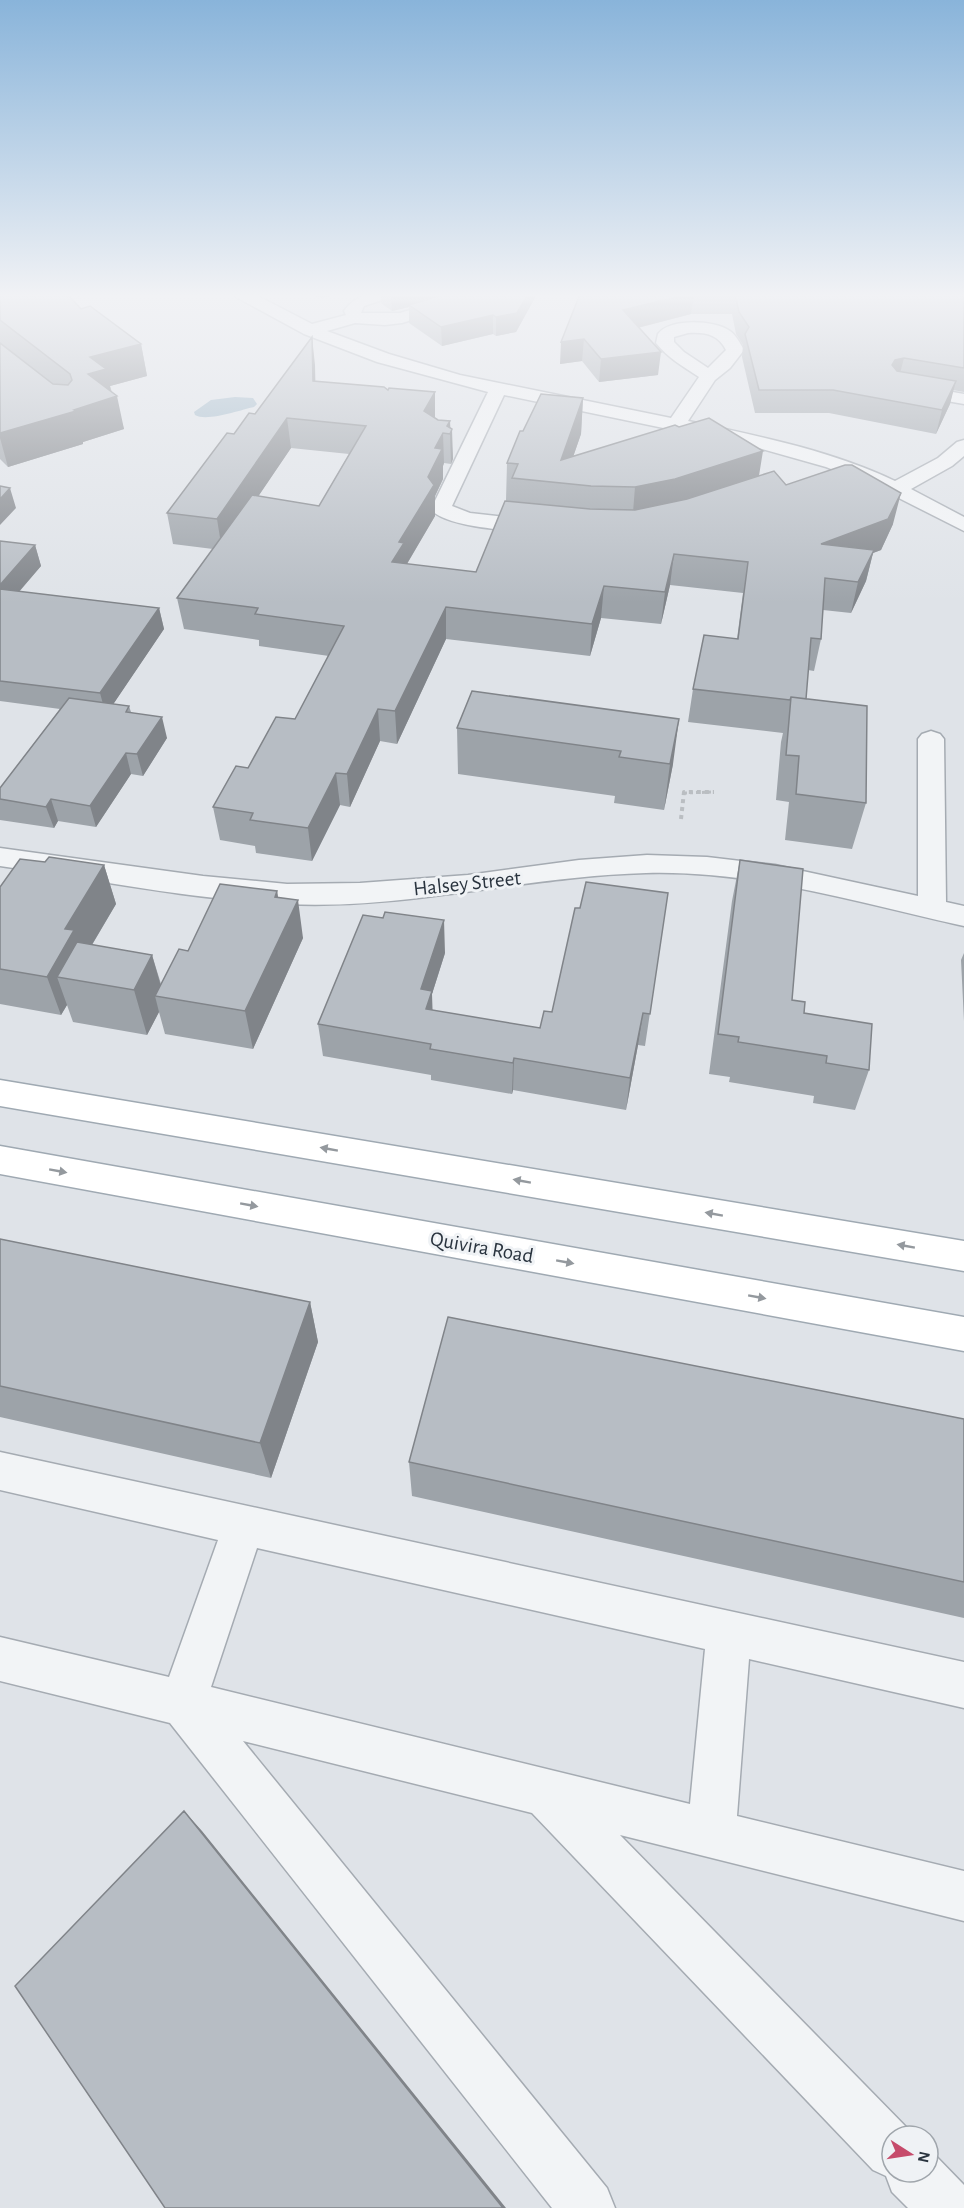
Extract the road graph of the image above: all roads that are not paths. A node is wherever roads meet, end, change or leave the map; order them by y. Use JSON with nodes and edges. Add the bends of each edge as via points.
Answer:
{"nodes":[{"id":1,"x":494,"y":397,"type":"edge"},
{"id":2,"x":535,"y":397,"type":"edge"},
{"id":3,"x":695,"y":397,"type":"edge"},
{"id":4,"x":676,"y":424,"type":"junction"},
{"id":5,"x":964,"y":446,"type":"edge"},
{"id":6,"x":834,"y":464,"type":"junction"},
{"id":7,"x":806,"y":478,"type":"edge"},
{"id":8,"x":896,"y":489,"type":"junction"},
{"id":9,"x":964,"y":525,"type":"edge"},
{"id":10,"x":556,"y":528,"type":"edge"},
{"id":11,"x":931,"y":739,"type":"dead end"},
{"id":12,"x":0,"y":857,"type":"edge"},
{"id":13,"x":932,"y":908,"type":"junction"},
{"id":14,"x":964,"y":916,"type":"edge"},
{"id":15,"x":0,"y":1093,"type":"edge"},
{"id":16,"x":0,"y":1161,"type":"edge"},
{"id":17,"x":964,"y":1256,"type":"edge"},
{"id":18,"x":964,"y":1334,"type":"edge"},
{"id":19,"x":0,"y":1471,"type":"edge"},
{"id":20,"x":244,"y":1524,"type":"junction"},
{"id":21,"x":729,"y":1632,"type":"junction"},
{"id":22,"x":0,"y":1659,"type":"edge"},
{"id":23,"x":964,"y":1685,"type":"edge"},
{"id":24,"x":183,"y":1703,"type":"junction"},
{"id":25,"x":545,"y":1792,"type":"junction"},
{"id":26,"x":711,"y":1833,"type":"junction"},
{"id":27,"x":964,"y":1896,"type":"edge"},
{"id":28,"x":880,"y":2139,"type":"edge"},
{"id":29,"x":923,"y":2184,"type":"edge"},
{"id":30,"x":587,"y":2208,"type":"edge"},
{"id":31,"x":946,"y":2208,"type":"edge"}],
"edges":[{"from":1,"to":10,"type":"street","via":[[441,509],[466,519]]},
{"from":2,"to":4,"type":"street"},
{"from":3,"to":4,"type":"street"},
{"from":4,"to":6,"type":"street"},
{"from":5,"to":8,"type":"street","via":[[945,462]]},
{"from":6,"to":7,"type":"street"},
{"from":6,"to":8,"type":"street"},
{"from":8,"to":9,"type":"street"},
{"from":11,"to":13,"type":"street"},
{"from":12,"to":13,"type":"street","name":"Halsey Street","via":[[287,894],[360,893],[468,884],[647,864],[707,866],[774,874]]},
{"from":13,"to":14,"type":"street","name":"Halsey Street"},
{"from":17,"to":15,"type":"main road","one_way":true},
{"from":16,"to":18,"type":"main road","name":"Quivira Road","one_way":true},
{"from":19,"to":20,"type":"street"},
{"from":20,"to":21,"type":"street"},
{"from":20,"to":24,"type":"street"},
{"from":21,"to":23,"type":"street"},
{"from":21,"to":26,"type":"street"},
{"from":22,"to":24,"type":"street"},
{"from":24,"to":25,"type":"street"},
{"from":24,"to":30,"type":"street"},
{"from":25,"to":26,"type":"street"},
{"from":25,"to":28,"type":"street"},
{"from":26,"to":27,"type":"street"},
{"from":29,"to":31,"type":"street"}]}
